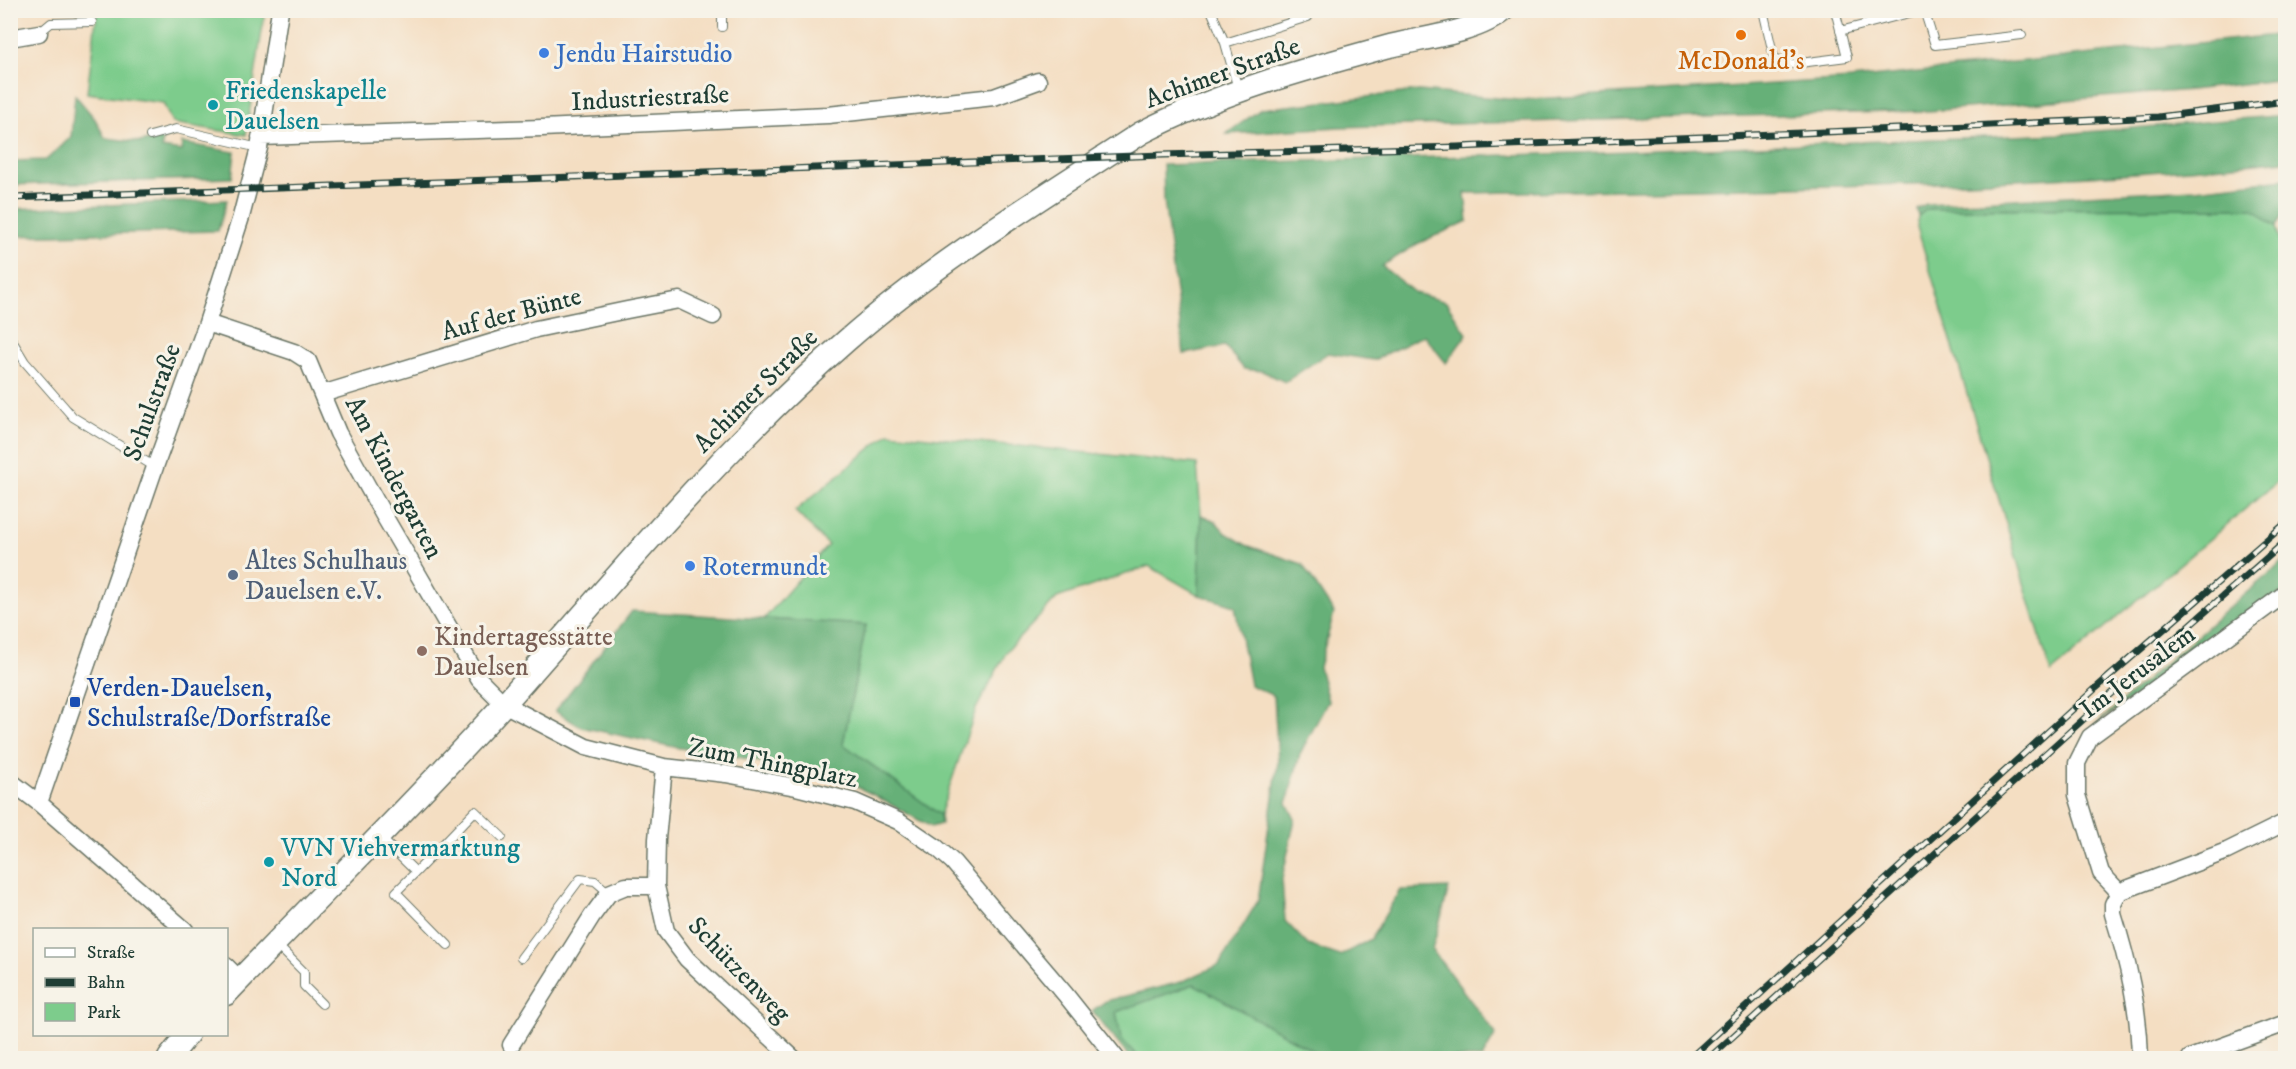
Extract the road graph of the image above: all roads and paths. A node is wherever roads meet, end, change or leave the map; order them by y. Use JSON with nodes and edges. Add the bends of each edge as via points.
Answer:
{"nodes":[{"id":1,"x":280,"y":10,"type":"edge"},
{"id":2,"x":722,"y":10,"type":"edge"},
{"id":3,"x":1211,"y":10,"type":"edge"},
{"id":4,"x":1307,"y":10,"type":"edge"},
{"id":5,"x":1477,"y":10,"type":"edge"},
{"id":6,"x":1503,"y":10,"type":"edge"},
{"id":7,"x":1763,"y":10,"type":"edge"},
{"id":8,"x":1835,"y":10,"type":"edge"},
{"id":9,"x":1923,"y":10,"type":"edge"},
{"id":10,"x":92,"y":22,"type":"dead end"},
{"id":11,"x":722,"y":27,"type":"dead end"},
{"id":12,"x":1464,"y":29,"type":"junction"},
{"id":13,"x":1840,"y":31,"type":"junction"},
{"id":14,"x":39,"y":33,"type":"joint"},
{"id":15,"x":2022,"y":35,"type":"dead end"},
{"id":16,"x":10,"y":38,"type":"edge"},
{"id":17,"x":1225,"y":43,"type":"junction"},
{"id":18,"x":1038,"y":81,"type":"dead end"},
{"id":19,"x":1238,"y":91,"type":"junction"},
{"id":20,"x":150,"y":136,"type":"dead end"},
{"id":21,"x":260,"y":143,"type":"junction"},
{"id":22,"x":713,"y":316,"type":"dead end"},
{"id":23,"x":207,"y":323,"type":"junction"},
{"id":24,"x":10,"y":337,"type":"edge"},
{"id":25,"x":322,"y":394,"type":"junction"},
{"id":26,"x":154,"y":467,"type":"junction"},
{"id":27,"x":2286,"y":593,"type":"edge"},
{"id":28,"x":504,"y":704,"type":"junction"},
{"id":29,"x":664,"y":767,"type":"junction"},
{"id":30,"x":10,"y":780,"type":"edge"},
{"id":31,"x":39,"y":803,"type":"junction"},
{"id":32,"x":2286,"y":822,"type":"edge"},
{"id":33,"x":380,"y":837,"type":"junction"},
{"id":34,"x":502,"y":837,"type":"dead end"},
{"id":35,"x":416,"y":872,"type":"junction"},
{"id":36,"x":656,"y":886,"type":"junction"},
{"id":37,"x":2119,"y":892,"type":"junction"},
{"id":38,"x":609,"y":893,"type":"junction"},
{"id":39,"x":183,"y":928,"type":"edge"},
{"id":40,"x":276,"y":944,"type":"junction"},
{"id":41,"x":448,"y":945,"type":"dead end"},
{"id":42,"x":521,"y":958,"type":"dead end"},
{"id":43,"x":231,"y":980,"type":"edge"},
{"id":44,"x":322,"y":1004,"type":"dead end"},
{"id":45,"x":2286,"y":1023,"type":"edge"},
{"id":46,"x":187,"y":1036,"type":"edge"},
{"id":47,"x":511,"y":1045,"type":"dead end"},
{"id":48,"x":169,"y":1059,"type":"edge"},
{"id":49,"x":793,"y":1059,"type":"edge"},
{"id":50,"x":1116,"y":1059,"type":"edge"},
{"id":51,"x":2140,"y":1059,"type":"edge"},
{"id":52,"x":2190,"y":1059,"type":"edge"}],
"edges":[{"from":1,"to":21,"type":"street","name":"Schulstraße"},
{"from":2,"to":11,"type":"lane"},
{"from":3,"to":17,"type":"lane"},
{"from":4,"to":17,"type":"lane","via":[[1308,17]]},
{"from":5,"to":12,"type":"main road"},
{"from":6,"to":12,"type":"main road","name":"Achimer Straße","via":[[1496,17]]},
{"from":7,"to":13,"type":"lane","via":[[1774,58],[1792,64],[1846,57]]},
{"from":8,"to":13,"type":"lane"},
{"from":9,"to":13,"type":"lane"},
{"from":9,"to":15,"type":"lane","via":[[1935,45]]},
{"from":10,"to":14,"type":"lane","via":[[51,23]]},
{"from":12,"to":19,"type":"main road","name":"Achimer Straße","via":[[1386,47]]},
{"from":14,"to":16,"type":"street"},
{"from":17,"to":19,"type":"lane"},
{"from":18,"to":21,"type":"street","name":"Industriestraße","via":[[994,97],[828,115]]},
{"from":19,"to":28,"type":"main road","name":"Achimer Straße","via":[[1141,133],[949,259],[845,342],[756,427],[668,520]]},
{"from":20,"to":21,"type":"lane","via":[[176,129]]},
{"from":21,"to":23,"type":"street","name":"Schulstraße"},
{"from":22,"to":25,"type":"street","name":"Auf der Bünte","via":[[680,300],[627,310],[536,329]]},
{"from":23,"to":25,"type":"street","name":"Am Kindergarten","via":[[294,351],[308,361]]},
{"from":23,"to":26,"type":"street","name":"Schulstraße"},
{"from":24,"to":26,"type":"lane","via":[[25,362],[73,417]]},
{"from":25,"to":28,"type":"street","name":"Am Kindergarten","via":[[338,433],[382,514],[479,679]]},
{"from":26,"to":31,"type":"street","name":"Schulstraße"},
{"from":27,"to":37,"type":"street","name":"Im Jerusalem","via":[[2090,737],[2077,763],[2076,795],[2101,873]]},
{"from":28,"to":29,"type":"street","name":"Zum Thingplatz","via":[[586,747]]},
{"from":28,"to":33,"type":"main road","name":"Achimer Straße"},
{"from":29,"to":36,"type":"street","name":"Schützenweg"},
{"from":29,"to":50,"type":"street","name":"Zum Thingplatz","via":[[796,787],[855,802],[898,821],[953,862]]},
{"from":30,"to":31,"type":"street"},
{"from":31,"to":39,"type":"street"},
{"from":32,"to":37,"type":"street","via":[[2227,851]]},
{"from":33,"to":35,"type":"lane"},
{"from":33,"to":40,"type":"main road","name":"Achimer Straße"},
{"from":34,"to":35,"type":"lane","via":[[475,811]]},
{"from":35,"to":41,"type":"lane","via":[[396,892]]},
{"from":36,"to":38,"type":"street","via":[[626,886]]},
{"from":36,"to":49,"type":"street","name":"Schützenweg","via":[[666,931],[687,959]]},
{"from":37,"to":51,"type":"street","via":[[2113,914],[2134,988]]},
{"from":38,"to":42,"type":"lane","via":[[595,881],[580,879]]},
{"from":38,"to":47,"type":"street"},
{"from":40,"to":43,"type":"main road","name":"Achimer Straße"},
{"from":40,"to":44,"type":"lane","via":[[304,972],[304,986]]},
{"from":45,"to":52,"type":"street"},
{"from":46,"to":48,"type":"main road"}]}
